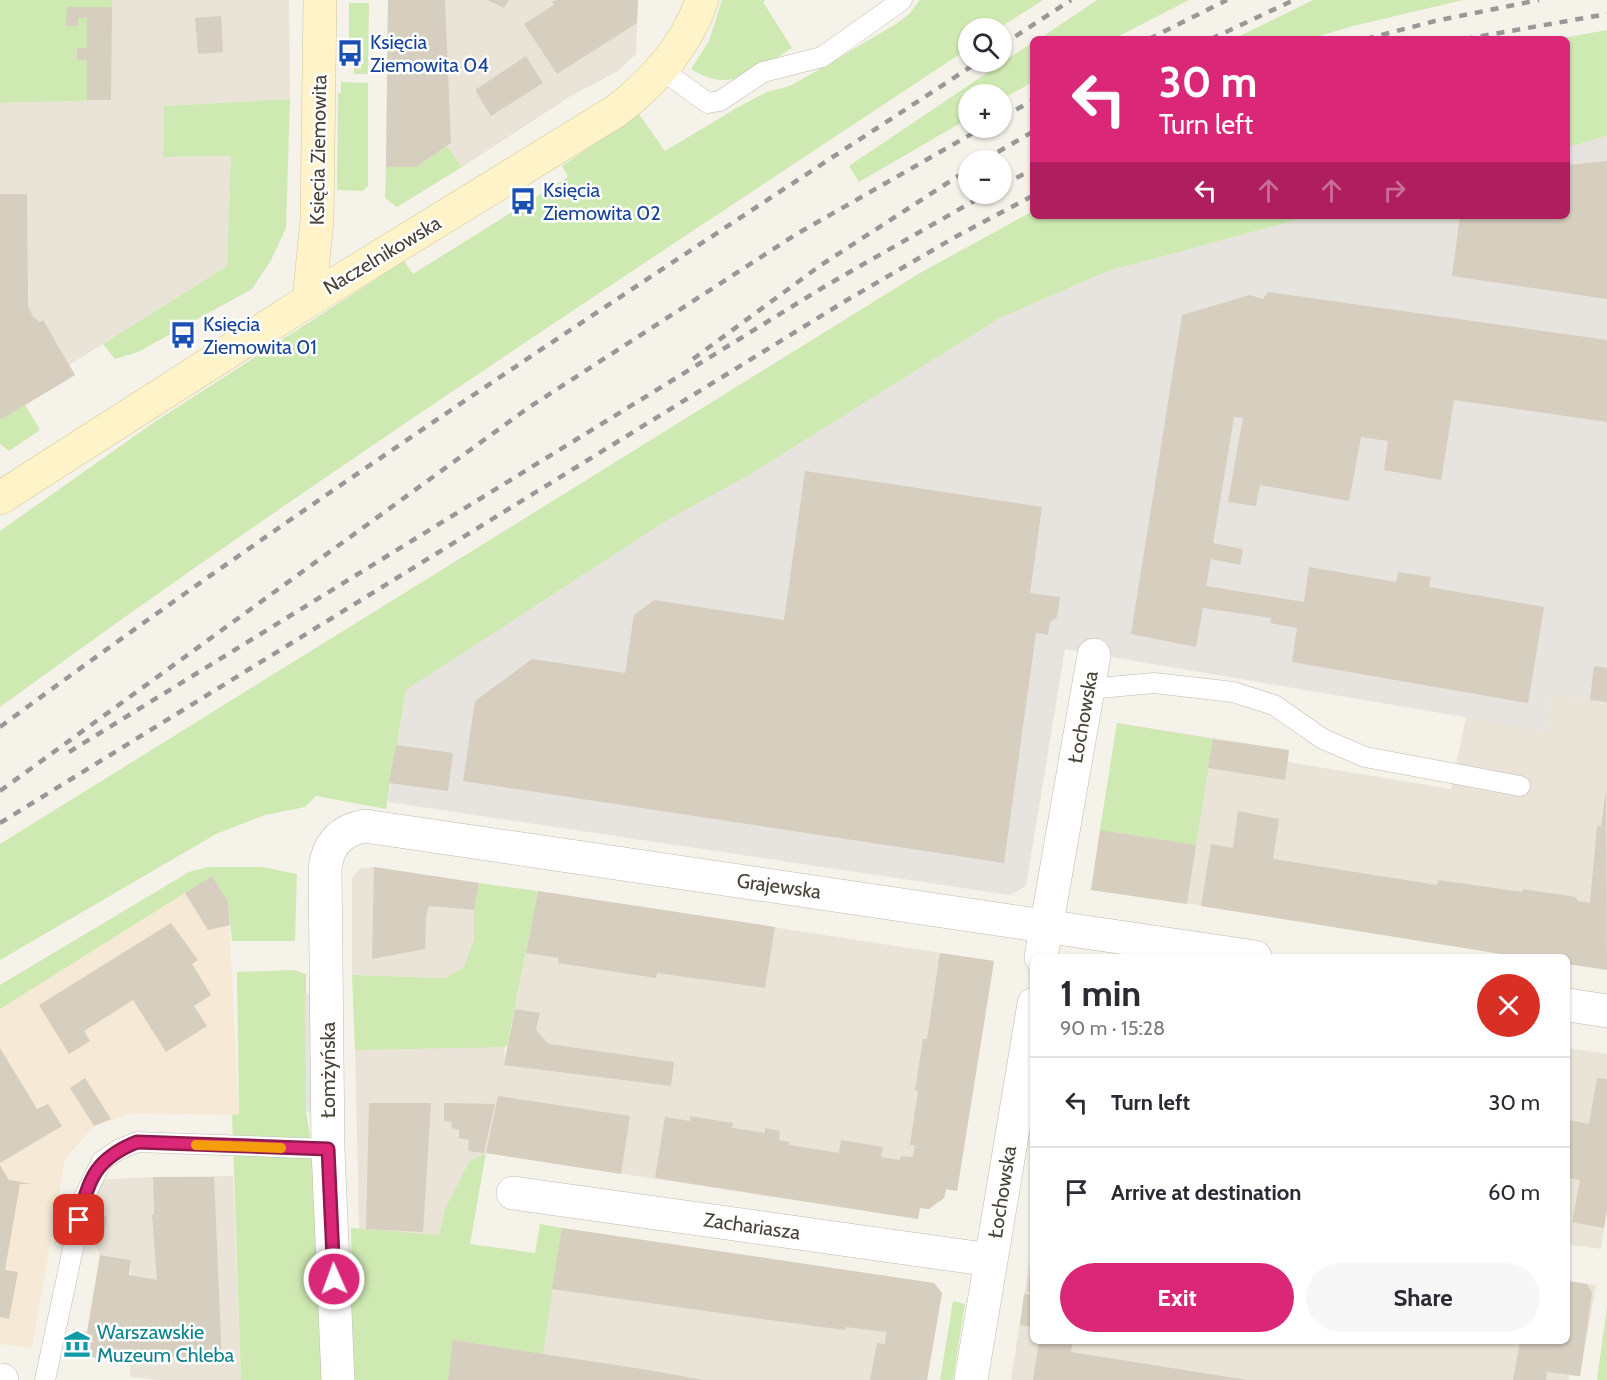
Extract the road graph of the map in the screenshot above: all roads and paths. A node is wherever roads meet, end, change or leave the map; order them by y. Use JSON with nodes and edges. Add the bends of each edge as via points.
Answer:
{"nodes":[{"id":1,"x":320,"y":0,"type":"edge"},
{"id":2,"x":702,"y":0,"type":"edge"},
{"id":3,"x":902,"y":0,"type":"edge"},
{"id":4,"x":662,"y":70,"type":"junction"},
{"id":5,"x":309,"y":300,"type":"junction"},
{"id":6,"x":0,"y":498,"type":"edge"},
{"id":7,"x":1094,"y":655,"type":"dead end"},
{"id":8,"x":1088,"y":689,"type":"junction"},
{"id":9,"x":1520,"y":786,"type":"dead end"},
{"id":10,"x":325,"y":868,"type":"joint"},
{"id":11,"x":1047,"y":926,"type":"junction"},
{"id":12,"x":1042,"y":954,"type":"edge"},
{"id":13,"x":1235,"y":954,"type":"edge"},
{"id":14,"x":1570,"y":1005,"type":"edge"},
{"id":15,"x":1607,"y":1011,"type":"edge"},
{"id":16,"x":1030,"y":1028,"type":"edge"},
{"id":17,"x":328,"y":1149,"type":"junction"},
{"id":18,"x":513,"y":1193,"type":"dead end"},
{"id":19,"x":991,"y":1260,"type":"junction"},
{"id":20,"x":45,"y":1380,"type":"edge"},
{"id":21,"x":338,"y":1380,"type":"edge"},
{"id":22,"x":972,"y":1380,"type":"edge"}],
"edges":[{"from":1,"to":5,"type":"main road","name":"Księcia Ziemowita","via":[[317,220]]},
{"from":2,"to":4,"type":"main road","name":"Naczelnikowska","via":[[689,31]]},
{"from":3,"to":4,"type":"lane","via":[[822,57],[763,72],[720,101],[708,103]]},
{"from":4,"to":5,"type":"main road","name":"Naczelnikowska","via":[[616,111]]},
{"from":5,"to":6,"type":"main road","name":"Naczelnikowska"},
{"from":7,"to":8,"type":"street","name":"Łochowska"},
{"from":8,"to":9,"type":"lane","via":[[1154,683],[1233,692],[1274,705],[1323,739],[1365,757]]},
{"from":8,"to":11,"type":"street","name":"Łochowska"},
{"from":10,"to":11,"type":"street","name":"Grajewska","via":[[331,846],[338,838],[365,826]]},
{"from":10,"to":17,"type":"street","name":"Łomżyńska"},
{"from":11,"to":12,"type":"street","name":"Łochowska"},
{"from":11,"to":13,"type":"street","name":"Grajewska"},
{"from":14,"to":15,"type":"street"},
{"from":16,"to":19,"type":"street","name":"Łochowska"},
{"from":17,"to":20,"type":"lane","via":[[137,1142],[102,1161],[84,1197]]},
{"from":17,"to":21,"type":"street","name":"Łomżyńska"},
{"from":18,"to":19,"type":"street","name":"Zachariasza"},
{"from":19,"to":22,"type":"street","name":"Łochowska"}]}
